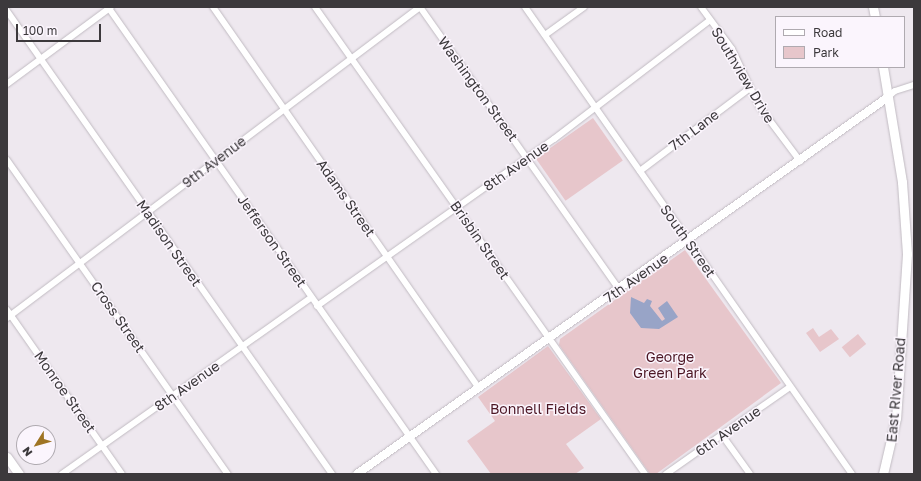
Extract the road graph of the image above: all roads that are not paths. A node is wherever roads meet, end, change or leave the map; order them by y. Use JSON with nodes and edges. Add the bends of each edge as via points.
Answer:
{"nodes":[{"id":1,"x":110,"y":7,"type":"edge"},
{"id":2,"x":213,"y":7,"type":"edge"},
{"id":3,"x":315,"y":7,"type":"edge"},
{"id":4,"x":420,"y":7,"type":"edge"},
{"id":5,"x":525,"y":7,"type":"edge"},
{"id":6,"x":584,"y":7,"type":"edge"},
{"id":7,"x":701,"y":7,"type":"edge"},
{"id":8,"x":7,"y":11,"type":"edge"},
{"id":9,"x":710,"y":20,"type":"junction"},
{"id":10,"x":545,"y":35,"type":"junction"},
{"id":11,"x":41,"y":59,"type":"junction"},
{"id":12,"x":352,"y":59,"type":"junction"},
{"id":13,"x":883,"y":68,"type":"edge"},
{"id":14,"x":7,"y":84,"type":"edge"},
{"id":15,"x":914,"y":85,"type":"edge"},
{"id":16,"x":749,"y":89,"type":"junction"},
{"id":17,"x":888,"y":98,"type":"junction"},
{"id":18,"x":596,"y":108,"type":"junction"},
{"id":19,"x":284,"y":110,"type":"junction"},
{"id":20,"x":528,"y":158,"type":"junction"},
{"id":21,"x":7,"y":160,"type":"edge"},
{"id":22,"x":216,"y":161,"type":"junction"},
{"id":23,"x":800,"y":161,"type":"junction"},
{"id":24,"x":640,"y":171,"type":"junction"},
{"id":25,"x":457,"y":208,"type":"junction"},
{"id":26,"x":148,"y":212,"type":"junction"},
{"id":27,"x":689,"y":241,"type":"junction"},
{"id":28,"x":387,"y":256,"type":"junction"},
{"id":29,"x":80,"y":263,"type":"junction"},
{"id":30,"x":620,"y":290,"type":"junction"},
{"id":31,"x":312,"y":298,"type":"junction"},
{"id":32,"x":317,"y":306,"type":"junction"},
{"id":33,"x":8,"y":314,"type":"edge"},
{"id":34,"x":549,"y":339,"type":"junction"},
{"id":35,"x":242,"y":348,"type":"junction"},
{"id":36,"x":790,"y":387,"type":"junction"},
{"id":37,"x":479,"y":388,"type":"junction"},
{"id":38,"x":173,"y":396,"type":"junction"},
{"id":39,"x":722,"y":435,"type":"junction"},
{"id":40,"x":410,"y":436,"type":"junction"},
{"id":41,"x":102,"y":446,"type":"junction"},
{"id":42,"x":7,"y":458,"type":"edge"},
{"id":43,"x":19,"y":474,"type":"edge"},
{"id":44,"x":62,"y":474,"type":"edge"},
{"id":45,"x":122,"y":474,"type":"edge"},
{"id":46,"x":228,"y":474,"type":"edge"},
{"id":47,"x":332,"y":474,"type":"edge"},
{"id":48,"x":357,"y":474,"type":"edge"},
{"id":49,"x":436,"y":474,"type":"edge"},
{"id":50,"x":645,"y":474,"type":"edge"},
{"id":51,"x":666,"y":474,"type":"edge"},
{"id":52,"x":750,"y":474,"type":"edge"},
{"id":53,"x":852,"y":474,"type":"edge"},
{"id":54,"x":883,"y":474,"type":"edge"}],
"edges":[{"from":1,"to":11,"type":"street"},
{"from":1,"to":22,"type":"street","name":"Jefferson Street"},
{"from":2,"to":19,"type":"street","name":"Adams Street"},
{"from":3,"to":12,"type":"street","name":"Brisbin Street"},
{"from":4,"to":12,"type":"street","name":"9th Avenue"},
{"from":4,"to":20,"type":"street","name":"Washington Street"},
{"from":5,"to":10,"type":"street","name":"South Street"},
{"from":6,"to":10,"type":"street"},
{"from":7,"to":9,"type":"street","name":"Southview Drive"},
{"from":8,"to":11,"type":"street","name":"Madison Street"},
{"from":9,"to":16,"type":"street","name":"Southview Drive","via":[[735,55]]},
{"from":9,"to":18,"type":"street","name":"8th Avenue"},
{"from":10,"to":18,"type":"street","name":"South Street"},
{"from":11,"to":14,"type":"street"},
{"from":11,"to":26,"type":"street","name":"Madison Street"},
{"from":12,"to":19,"type":"street","name":"9th Avenue"},
{"from":12,"to":25,"type":"street","name":"Brisbin Street"},
{"from":13,"to":17,"type":"main road","name":"East River Road"},
{"from":15,"to":17,"type":"street","name":"7th Avenue","via":[[895,91]]},
{"from":16,"to":23,"type":"street","name":"Southview Drive"},
{"from":16,"to":24,"type":"street","name":"7th Lane"},
{"from":17,"to":23,"type":"street","name":"7th Avenue"},
{"from":17,"to":54,"type":"main road","name":"East River Road","via":[[906,218],[907,254],[896,418]]},
{"from":18,"to":20,"type":"street","name":"8th Avenue"},
{"from":18,"to":24,"type":"street","name":"South Street"},
{"from":19,"to":22,"type":"street","name":"9th Avenue"},
{"from":19,"to":28,"type":"street","name":"Adams Street"},
{"from":20,"to":25,"type":"street","name":"8th Avenue"},
{"from":20,"to":30,"type":"street","name":"Washington Street"},
{"from":21,"to":29,"type":"street","name":"Cross Street"},
{"from":22,"to":26,"type":"street","name":"9th Avenue"},
{"from":22,"to":31,"type":"street","name":"Jefferson Street"},
{"from":23,"to":27,"type":"street","name":"7th Avenue"},
{"from":24,"to":27,"type":"street","name":"South Street"},
{"from":25,"to":28,"type":"street","name":"8th Avenue"},
{"from":25,"to":34,"type":"street","name":"Brisbin Street"},
{"from":26,"to":29,"type":"street","name":"9th Avenue"},
{"from":26,"to":35,"type":"street","name":"Madison Street"},
{"from":27,"to":30,"type":"street","name":"7th Avenue"},
{"from":27,"to":36,"type":"street","name":"South Street"},
{"from":28,"to":32,"type":"street","name":"8th Avenue"},
{"from":28,"to":37,"type":"street","name":"Adams Street"},
{"from":29,"to":33,"type":"street","name":"9th Avenue"},
{"from":29,"to":38,"type":"street","name":"Cross Street"},
{"from":30,"to":34,"type":"street","name":"7th Avenue"},
{"from":31,"to":32,"type":"street","name":"Jefferson Street"},
{"from":31,"to":35,"type":"street","name":"8th Avenue"},
{"from":32,"to":40,"type":"street","name":"Jefferson Street"},
{"from":33,"to":41,"type":"street","name":"Monroe Street"},
{"from":34,"to":37,"type":"street","name":"7th Avenue"},
{"from":34,"to":50,"type":"street","name":"Brisbin Street"},
{"from":35,"to":38,"type":"street","name":"8th Avenue"},
{"from":35,"to":47,"type":"street","name":"Madison Street"},
{"from":36,"to":39,"type":"street","name":"6th Avenue"},
{"from":36,"to":53,"type":"street","name":"South Street"},
{"from":37,"to":40,"type":"street","name":"7th Avenue"},
{"from":38,"to":41,"type":"street","name":"8th Avenue"},
{"from":38,"to":46,"type":"street","name":"Cross Street"},
{"from":39,"to":51,"type":"street","name":"6th Avenue"},
{"from":39,"to":52,"type":"street"},
{"from":40,"to":48,"type":"street","name":"7th Avenue"},
{"from":40,"to":49,"type":"street","name":"Jefferson Street"},
{"from":41,"to":44,"type":"street","name":"8th Avenue"},
{"from":41,"to":45,"type":"street","name":"Monroe Street"},
{"from":42,"to":43,"type":"main road"}]}
